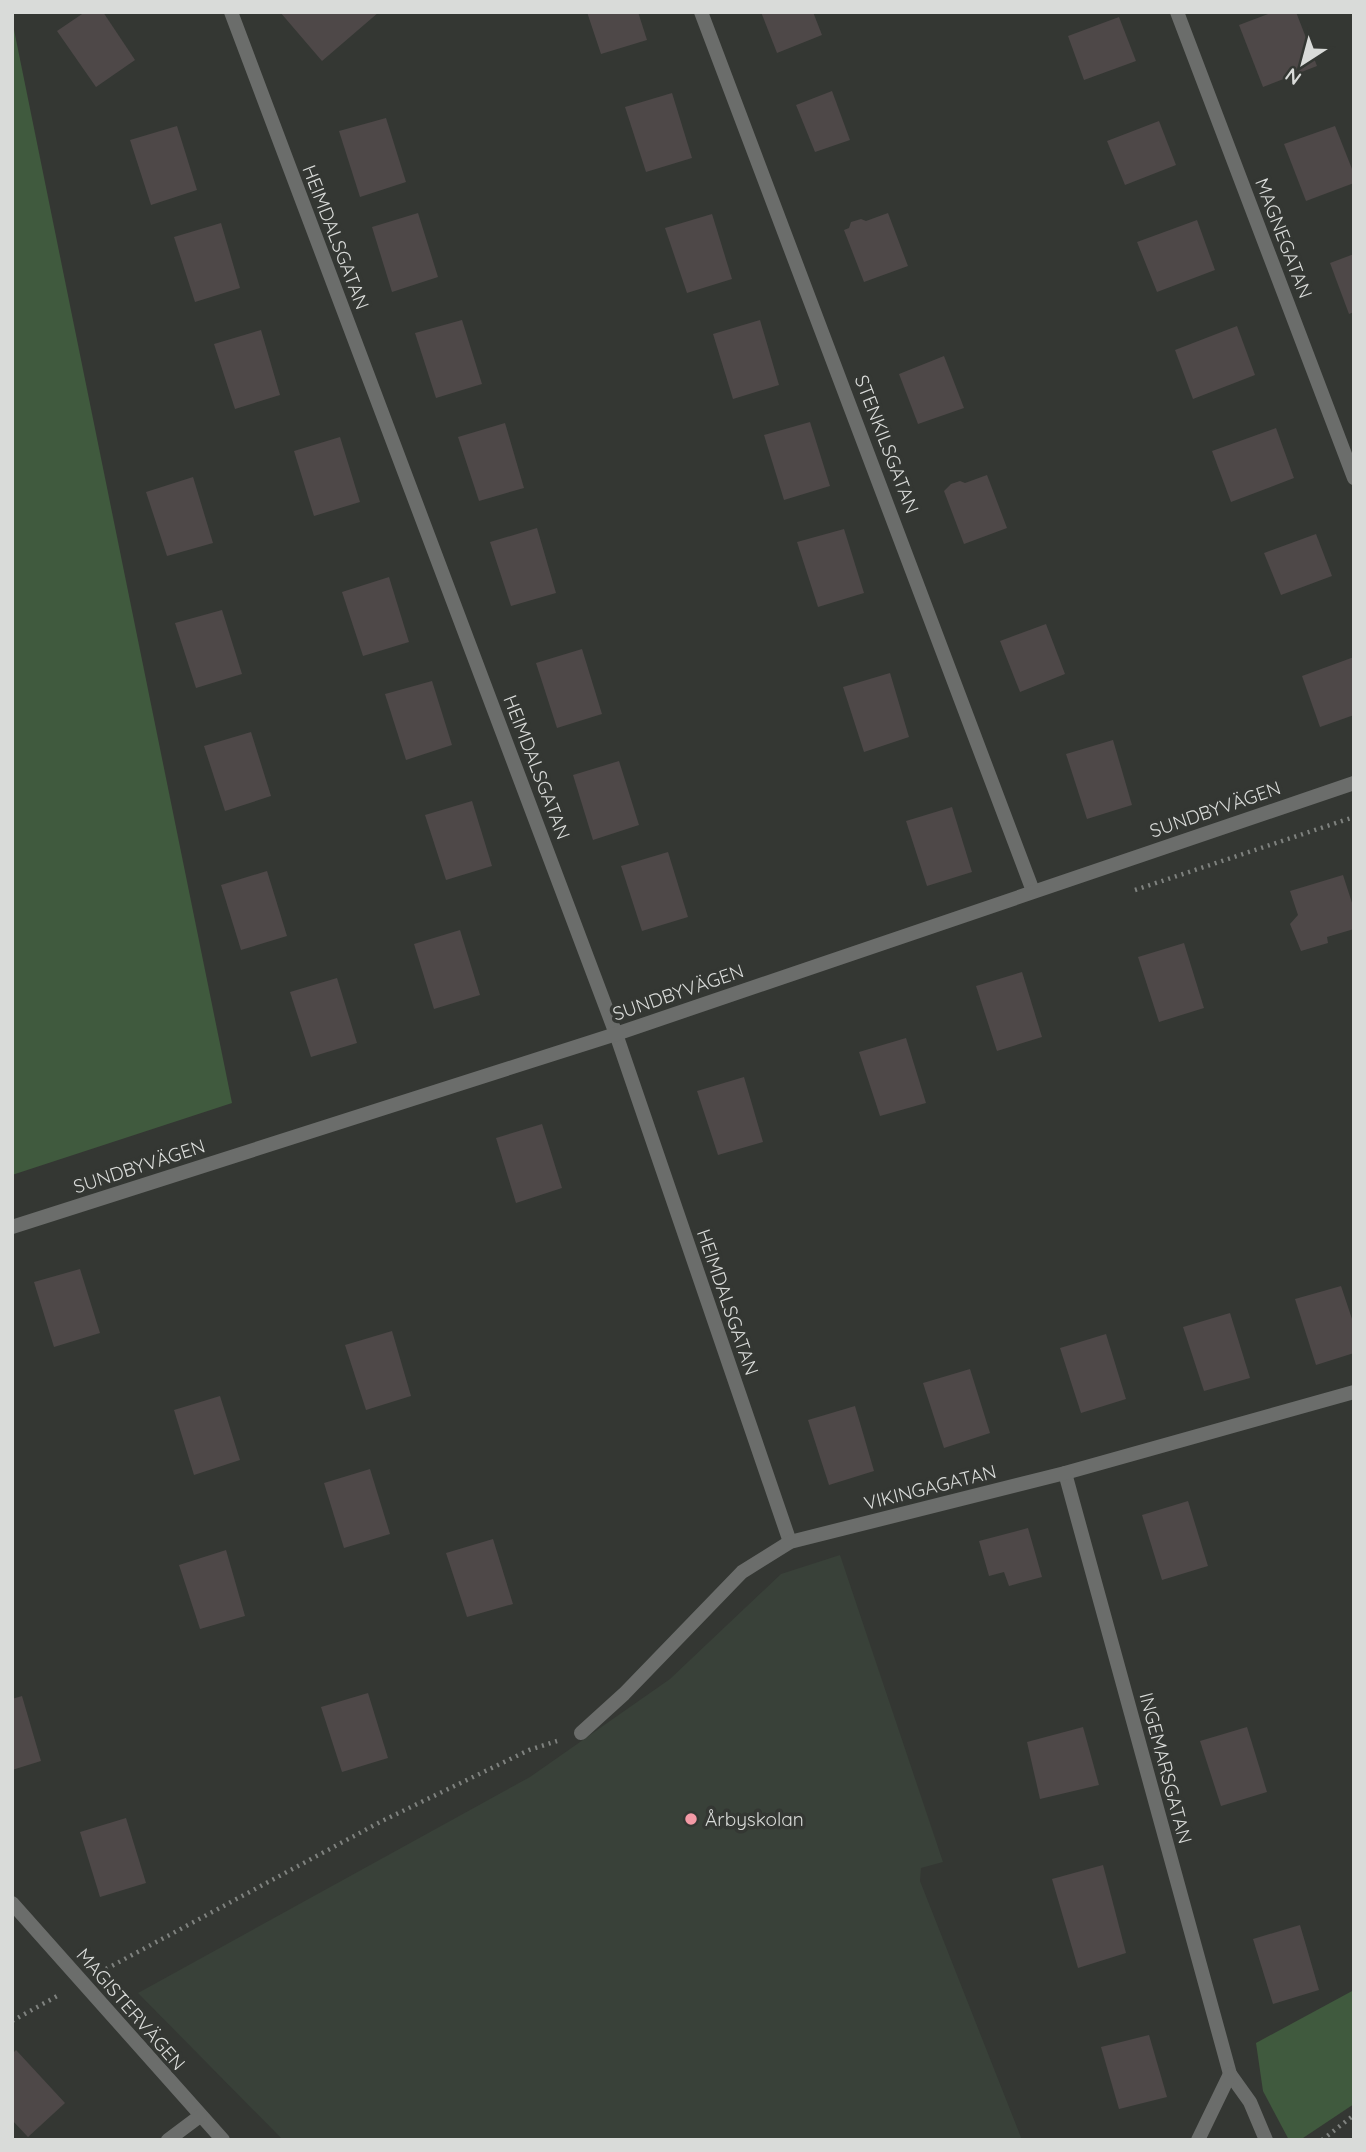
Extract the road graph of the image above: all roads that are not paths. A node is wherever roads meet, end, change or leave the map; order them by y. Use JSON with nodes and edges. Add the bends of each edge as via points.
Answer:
{"nodes":[{"id":1,"x":231,"y":12,"type":"edge"},
{"id":2,"x":701,"y":12,"type":"edge"},
{"id":3,"x":1177,"y":12,"type":"edge"},
{"id":4,"x":1354,"y":478,"type":"edge"},
{"id":5,"x":1354,"y":783,"type":"edge"},
{"id":6,"x":1033,"y":891,"type":"junction"},
{"id":7,"x":615,"y":1034,"type":"junction"},
{"id":8,"x":12,"y":1227,"type":"edge"},
{"id":9,"x":1354,"y":1392,"type":"edge"},
{"id":10,"x":1065,"y":1473,"type":"junction"},
{"id":11,"x":790,"y":1542,"type":"junction"},
{"id":12,"x":581,"y":1732,"type":"road end"},
{"id":13,"x":12,"y":1903,"type":"edge"},
{"id":14,"x":1230,"y":2074,"type":"junction"},
{"id":15,"x":200,"y":2116,"type":"junction"},
{"id":16,"x":168,"y":2140,"type":"edge"},
{"id":17,"x":223,"y":2140,"type":"edge"},
{"id":18,"x":1198,"y":2140,"type":"edge"},
{"id":19,"x":1266,"y":2140,"type":"edge"}],
"edges":[{"from":1,"to":7,"type":"street","name":"HEIMDALSGATAN"},
{"from":2,"to":6,"type":"street","name":"STENKILSGATAN"},
{"from":3,"to":4,"type":"street","name":"MAGNEGATAN"},
{"from":5,"to":6,"type":"street","name":"SUNDBYVÄGEN"},
{"from":6,"to":7,"type":"street","name":"SUNDBYVÄGEN"},
{"from":7,"to":8,"type":"street","name":"SUNDBYVÄGEN"},
{"from":7,"to":11,"type":"street","name":"HEIMDALSGATAN"},
{"from":9,"to":10,"type":"street","name":"VIKINGAGATAN"},
{"from":10,"to":11,"type":"street","name":"VIKINGAGATAN"},
{"from":10,"to":14,"type":"street","name":"INGEMARSGATAN"},
{"from":11,"to":12,"type":"street","name":"VIKINGAGATAN","via":[[742,1572]]},
{"from":13,"to":15,"type":"street","name":"MAGISTERVÄGEN"},
{"from":14,"to":18,"type":"street"},
{"from":14,"to":19,"type":"street","name":"INGEMARSGATAN","via":[[1250,2102]]},
{"from":15,"to":16,"type":"street"},
{"from":15,"to":17,"type":"street","name":"MAGISTERVÄGEN"}]}
